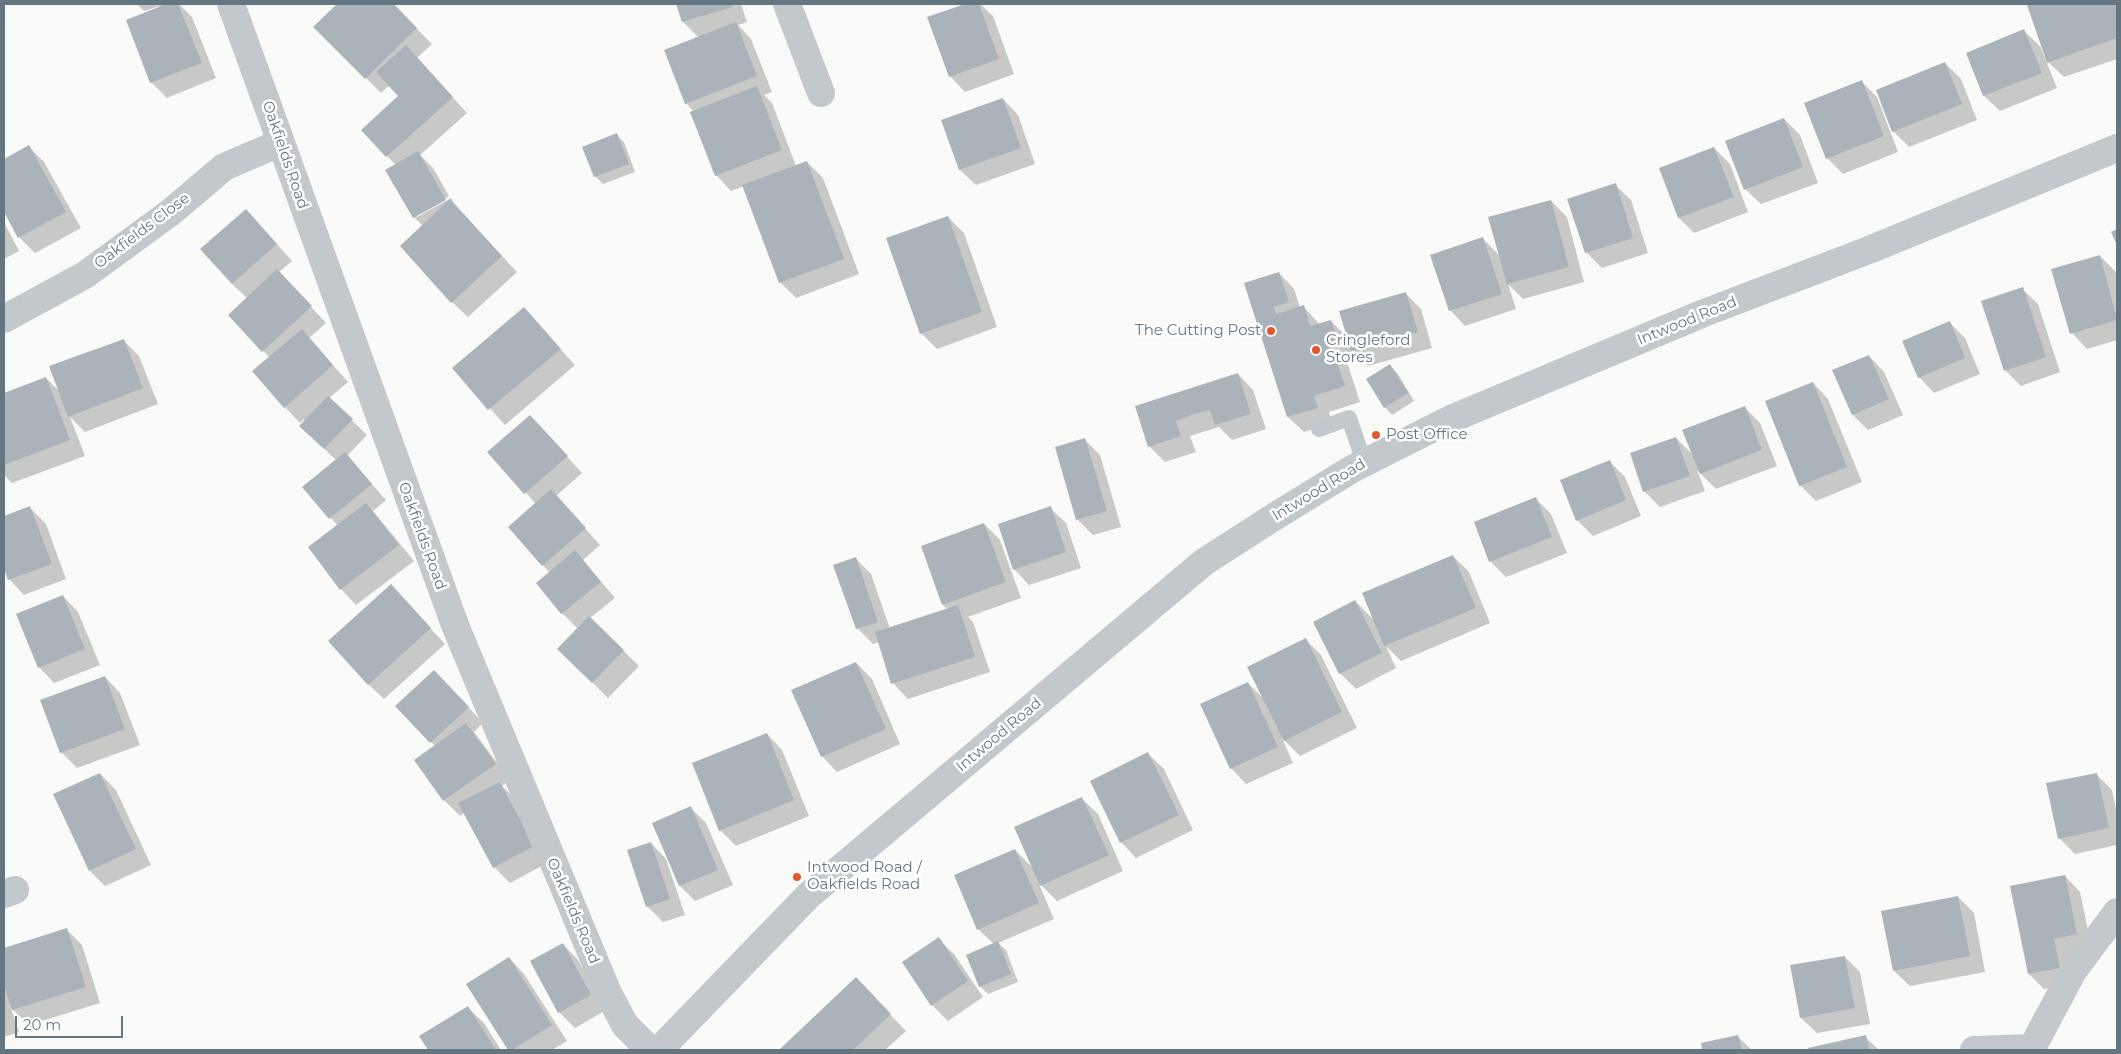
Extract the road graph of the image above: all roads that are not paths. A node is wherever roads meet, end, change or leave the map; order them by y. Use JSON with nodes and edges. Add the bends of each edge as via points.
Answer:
{"nodes":[{"id":1,"x":231,"y":4,"type":"edge"},
{"id":2,"x":787,"y":4,"type":"edge"},
{"id":3,"x":821,"y":93,"type":"dead end"},
{"id":4,"x":280,"y":143,"type":"junction"},
{"id":5,"x":2117,"y":148,"type":"edge"},
{"id":6,"x":4,"y":319,"type":"edge"},
{"id":7,"x":1319,"y":429,"type":"dead end"},
{"id":8,"x":1364,"y":462,"type":"junction"},
{"id":9,"x":2117,"y":912,"type":"edge"},
{"id":10,"x":2033,"y":1049,"type":"edge"},
{"id":11,"x":650,"y":1050,"type":"edge"},
{"id":12,"x":659,"y":1050,"type":"edge"},
{"id":13,"x":1974,"y":1050,"type":"edge"}],
"edges":[{"from":1,"to":4,"type":"street","name":"Oakfields Road"},
{"from":2,"to":3,"type":"street"},
{"from":4,"to":6,"type":"street","name":"Oakfields Close","via":[[224,167],[171,212],[85,275]]},
{"from":4,"to":11,"type":"street","name":"Oakfields Road","via":[[454,625],[608,993],[625,1024]]},
{"from":5,"to":8,"type":"street","name":"Intwood Road","via":[[1640,340],[1451,419]]},
{"from":7,"to":8,"type":"lane","via":[[1349,418]]},
{"from":8,"to":12,"type":"street","name":"Intwood Road","via":[[1204,562],[809,895]]},
{"from":9,"to":10,"type":"street","via":[[2073,971]]},
{"from":10,"to":13,"type":"street"}]}
